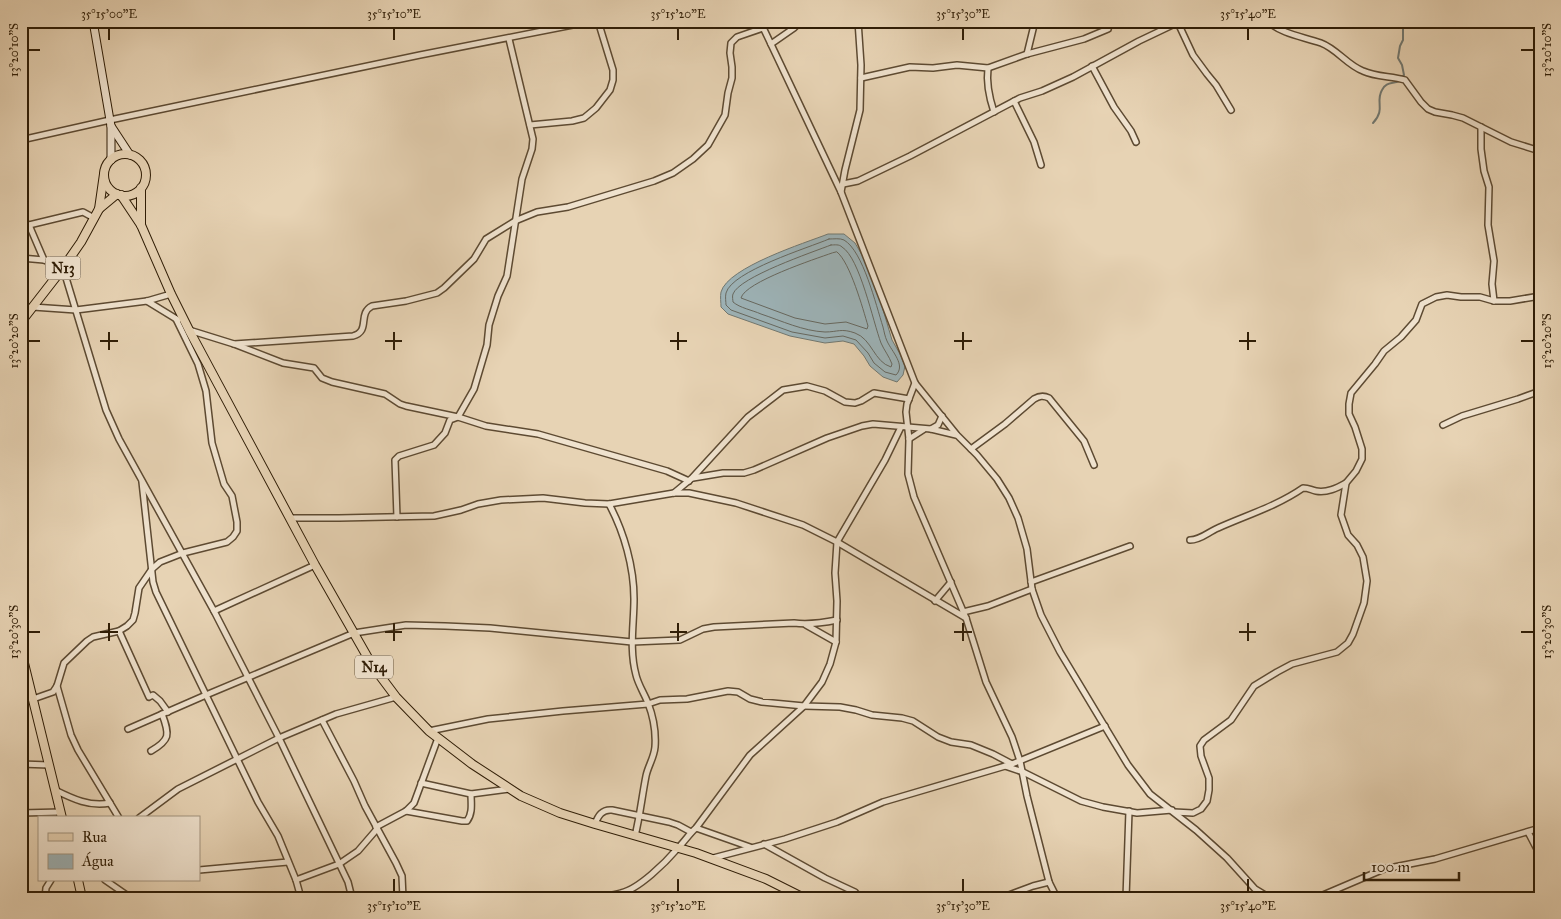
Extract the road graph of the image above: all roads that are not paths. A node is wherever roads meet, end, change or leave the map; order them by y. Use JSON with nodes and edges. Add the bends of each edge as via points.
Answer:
{"nodes":[{"id":1,"x":93,"y":21,"type":"edge"},
{"id":2,"x":593,"y":21,"type":"edge"},
{"id":3,"x":598,"y":21,"type":"edge"},
{"id":4,"x":760,"y":21,"type":"edge"},
{"id":5,"x":801,"y":21,"type":"edge"},
{"id":6,"x":858,"y":21,"type":"edge"},
{"id":7,"x":1035,"y":21,"type":"edge"},
{"id":8,"x":1267,"y":21,"type":"edge"},
{"id":9,"x":1180,"y":22,"type":"edge"},
{"id":10,"x":763,"y":28,"type":"junction"},
{"id":11,"x":1108,"y":29,"type":"dead end"},
{"id":12,"x":509,"y":38,"type":"junction"},
{"id":13,"x":771,"y":44,"type":"junction"},
{"id":14,"x":1027,"y":54,"type":"junction"},
{"id":15,"x":1092,"y":66,"type":"junction"},
{"id":16,"x":988,"y":68,"type":"junction"},
{"id":17,"x":862,"y":78,"type":"junction"},
{"id":18,"x":1014,"y":101,"type":"junction"},
{"id":19,"x":1231,"y":110,"type":"dead end"},
{"id":20,"x":994,"y":112,"type":"junction"},
{"id":21,"x":110,"y":123,"type":"junction"},
{"id":22,"x":530,"y":125,"type":"junction"},
{"id":23,"x":1481,"y":127,"type":"junction"},
{"id":24,"x":21,"y":140,"type":"edge"},
{"id":25,"x":1136,"y":142,"type":"dead end"},
{"id":26,"x":1540,"y":151,"type":"edge"},
{"id":27,"x":130,"y":155,"type":"junction"},
{"id":28,"x":111,"y":160,"type":"junction"},
{"id":29,"x":1041,"y":165,"type":"dead end"},
{"id":30,"x":104,"y":174,"type":"junction"},
{"id":31,"x":843,"y":184,"type":"junction"},
{"id":32,"x":141,"y":188,"type":"junction"},
{"id":33,"x":842,"y":192,"type":"junction"},
{"id":34,"x":119,"y":194,"type":"junction"},
{"id":35,"x":99,"y":209,"type":"junction"},
{"id":36,"x":94,"y":218,"type":"junction"},
{"id":37,"x":515,"y":221,"type":"junction"},
{"id":38,"x":21,"y":224,"type":"edge"},
{"id":39,"x":29,"y":224,"type":"junction"},
{"id":40,"x":141,"y":226,"type":"junction"},
{"id":41,"x":21,"y":258,"type":"edge"},
{"id":42,"x":44,"y":260,"type":"junction"},
{"id":43,"x":63,"y":268,"type":"junction"},
{"id":44,"x":171,"y":294,"type":"junction"},
{"id":45,"x":1540,"y":296,"type":"edge"},
{"id":46,"x":147,"y":301,"type":"junction"},
{"id":47,"x":1494,"y":301,"type":"junction"},
{"id":48,"x":33,"y":307,"type":"junction"},
{"id":49,"x":76,"y":310,"type":"junction"},
{"id":50,"x":176,"y":319,"type":"junction"},
{"id":51,"x":21,"y":322,"type":"edge"},
{"id":52,"x":187,"y":327,"type":"junction"},
{"id":53,"x":234,"y":344,"type":"junction"},
{"id":54,"x":915,"y":383,"type":"junction"},
{"id":55,"x":1540,"y":391,"type":"edge"},
{"id":56,"x":909,"y":399,"type":"junction"},
{"id":57,"x":942,"y":416,"type":"junction"},
{"id":58,"x":458,"y":417,"type":"junction"},
{"id":59,"x":1443,"y":425,"type":"dead end"},
{"id":60,"x":901,"y":427,"type":"junction"},
{"id":61,"x":908,"y":428,"type":"junction"},
{"id":62,"x":923,"y":429,"type":"junction"},
{"id":63,"x":931,"y":429,"type":"junction"},
{"id":64,"x":957,"y":435,"type":"junction"},
{"id":65,"x":908,"y":439,"type":"junction"},
{"id":66,"x":971,"y":449,"type":"junction"},
{"id":67,"x":1094,"y":464,"type":"dead end"},
{"id":68,"x":142,"y":479,"type":"junction"},
{"id":69,"x":691,"y":479,"type":"junction"},
{"id":70,"x":1346,"y":483,"type":"junction"},
{"id":71,"x":674,"y":493,"type":"junction"},
{"id":72,"x":609,"y":504,"type":"junction"},
{"id":73,"x":290,"y":518,"type":"junction"},
{"id":74,"x":397,"y":518,"type":"junction"},
{"id":75,"x":1190,"y":540,"type":"dead end"},
{"id":76,"x":837,"y":542,"type":"junction"},
{"id":77,"x":1130,"y":546,"type":"dead end"},
{"id":78,"x":183,"y":553,"type":"junction"},
{"id":79,"x":315,"y":565,"type":"junction"},
{"id":80,"x":152,"y":569,"type":"junction"},
{"id":81,"x":951,"y":582,"type":"junction"},
{"id":82,"x":1031,"y":582,"type":"junction"},
{"id":83,"x":1032,"y":589,"type":"junction"},
{"id":84,"x":936,"y":601,"type":"junction"},
{"id":85,"x":214,"y":611,"type":"junction"},
{"id":86,"x":964,"y":612,"type":"junction"},
{"id":87,"x":966,"y":618,"type":"junction"},
{"id":88,"x":837,"y":620,"type":"junction"},
{"id":89,"x":806,"y":624,"type":"junction"},
{"id":90,"x":119,"y":631,"type":"junction"},
{"id":91,"x":354,"y":633,"type":"junction"},
{"id":92,"x":632,"y":642,"type":"junction"},
{"id":93,"x":836,"y":642,"type":"junction"},
{"id":94,"x":21,"y":651,"type":"edge"},
{"id":95,"x":23,"y":664,"type":"edge"},
{"id":96,"x":248,"y":678,"type":"junction"},
{"id":97,"x":57,"y":686,"type":"junction"},
{"id":98,"x":206,"y":695,"type":"junction"},
{"id":99,"x":396,"y":697,"type":"junction"},
{"id":100,"x":33,"y":699,"type":"junction"},
{"id":101,"x":648,"y":704,"type":"junction"},
{"id":102,"x":804,"y":706,"type":"junction"},
{"id":103,"x":165,"y":713,"type":"junction"},
{"id":104,"x":322,"y":720,"type":"junction"},
{"id":105,"x":1105,"y":726,"type":"junction"},
{"id":106,"x":128,"y":729,"type":"dead end"},
{"id":107,"x":429,"y":731,"type":"junction"},
{"id":108,"x":279,"y":738,"type":"junction"},
{"id":109,"x":438,"y":738,"type":"junction"},
{"id":110,"x":151,"y":751,"type":"dead end"},
{"id":111,"x":238,"y":760,"type":"junction"},
{"id":112,"x":1020,"y":761,"type":"junction"},
{"id":113,"x":21,"y":764,"type":"edge"},
{"id":114,"x":1012,"y":764,"type":"junction"},
{"id":115,"x":49,"y":765,"type":"junction"},
{"id":116,"x":1005,"y":766,"type":"junction"},
{"id":117,"x":1023,"y":772,"type":"junction"},
{"id":118,"x":421,"y":783,"type":"junction"},
{"id":119,"x":510,"y":788,"type":"junction"},
{"id":120,"x":55,"y":790,"type":"junction"},
{"id":121,"x":471,"y":794,"type":"junction"},
{"id":122,"x":110,"y":803,"type":"junction"},
{"id":123,"x":406,"y":811,"type":"junction"},
{"id":124,"x":1129,"y":811,"type":"junction"},
{"id":125,"x":1173,"y":811,"type":"junction"},
{"id":126,"x":21,"y":814,"type":"edge"},
{"id":127,"x":62,"y":815,"type":"edge"},
{"id":128,"x":118,"y":816,"type":"edge"},
{"id":129,"x":142,"y":816,"type":"edge"},
{"id":130,"x":640,"y":816,"type":"junction"},
{"id":131,"x":596,"y":824,"type":"junction"},
{"id":132,"x":377,"y":828,"type":"junction"},
{"id":133,"x":696,"y":828,"type":"junction"},
{"id":134,"x":1540,"y":828,"type":"edge"},
{"id":135,"x":691,"y":832,"type":"junction"},
{"id":136,"x":1528,"y":832,"type":"junction"},
{"id":137,"x":635,"y":836,"type":"junction"},
{"id":138,"x":764,"y":844,"type":"junction"},
{"id":139,"x":678,"y":848,"type":"junction"},
{"id":140,"x":751,"y":848,"type":"junction"},
{"id":141,"x":1540,"y":855,"type":"edge"},
{"id":142,"x":712,"y":859,"type":"junction"},
{"id":143,"x":288,"y":862,"type":"junction"},
{"id":144,"x":339,"y":864,"type":"junction"},
{"id":145,"x":200,"y":870,"type":"edge"},
{"id":146,"x":296,"y":880,"type":"junction"},
{"id":147,"x":50,"y":882,"type":"edge"},
{"id":148,"x":78,"y":882,"type":"edge"},
{"id":149,"x":108,"y":882,"type":"edge"},
{"id":150,"x":1049,"y":882,"type":"junction"},
{"id":151,"x":45,"y":898,"type":"edge"},
{"id":152,"x":82,"y":898,"type":"edge"},
{"id":153,"x":131,"y":898,"type":"edge"},
{"id":154,"x":301,"y":898,"type":"edge"},
{"id":155,"x":352,"y":898,"type":"edge"},
{"id":156,"x":404,"y":898,"type":"edge"},
{"id":157,"x":570,"y":898,"type":"edge"},
{"id":158,"x":804,"y":898,"type":"edge"},
{"id":159,"x":860,"y":898,"type":"edge"},
{"id":160,"x":1001,"y":898,"type":"edge"},
{"id":161,"x":1056,"y":898,"type":"edge"},
{"id":162,"x":1126,"y":898,"type":"edge"},
{"id":163,"x":1270,"y":898,"type":"edge"},
{"id":164,"x":1316,"y":898,"type":"edge"}],
"edges":[{"from":1,"to":21,"type":"main road"},
{"from":2,"to":12,"type":"street"},
{"from":3,"to":22,"type":"street","via":[[613,70],[610,90],[584,118]]},
{"from":4,"to":10,"type":"street"},
{"from":5,"to":13,"type":"street"},
{"from":6,"to":17,"type":"street"},
{"from":7,"to":14,"type":"street"},
{"from":8,"to":23,"type":"street","via":[[1281,31],[1331,48],[1362,71],[1405,80],[1428,109],[1463,118]]},
{"from":9,"to":15,"type":"street"},
{"from":9,"to":19,"type":"street","via":[[1193,56]]},
{"from":10,"to":13,"type":"street"},
{"from":10,"to":37,"type":"street","via":[[737,37],[731,43],[732,78],[725,115],[708,145],[693,159],[654,181]]},
{"from":11,"to":14,"type":"street"},
{"from":12,"to":21,"type":"street"},
{"from":12,"to":22,"type":"street"},
{"from":13,"to":33,"type":"street"},
{"from":14,"to":16,"type":"street"},
{"from":15,"to":18,"type":"street"},
{"from":15,"to":25,"type":"street"},
{"from":16,"to":17,"type":"street","via":[[957,65],[910,67]]},
{"from":16,"to":20,"type":"street","via":[[989,96]]},
{"from":17,"to":31,"type":"street","via":[[860,110]]},
{"from":18,"to":20,"type":"street"},
{"from":18,"to":29,"type":"street"},
{"from":20,"to":31,"type":"street","via":[[858,181]]},
{"from":21,"to":24,"type":"street"},
{"from":21,"to":27,"type":"main road"},
{"from":21,"to":28,"type":"main road"},
{"from":22,"to":37,"type":"street","via":[[532,150],[522,179]]},
{"from":23,"to":26,"type":"street","via":[[1511,142]]},
{"from":23,"to":47,"type":"street","via":[[1481,149],[1489,187],[1488,225],[1494,261]]},
{"from":27,"to":28,"type":"main road","via":[[120,155]]},
{"from":27,"to":32,"type":"main road","via":[[138,158],[146,172]]},
{"from":28,"to":30,"type":"main road"},
{"from":30,"to":34,"type":"main road","via":[[107,186]]},
{"from":30,"to":35,"type":"main road","number":"N13"},
{"from":31,"to":33,"type":"street"},
{"from":32,"to":34,"type":"main road","via":[[128,195]]},
{"from":32,"to":40,"type":"main road","number":"N14"},
{"from":33,"to":54,"type":"street"},
{"from":34,"to":35,"type":"main road","number":"N13"},
{"from":34,"to":40,"type":"main road","number":"N14"},
{"from":35,"to":36,"type":"main road","number":"N13"},
{"from":36,"to":39,"type":"street","via":[[83,212]]},
{"from":36,"to":43,"type":"main road","number":"N13"},
{"from":37,"to":53,"type":"street","via":[[486,239],[474,258],[437,293],[369,308],[360,334]]},
{"from":37,"to":58,"type":"street","via":[[507,276],[489,325],[474,389]]},
{"from":38,"to":39,"type":"street"},
{"from":39,"to":42,"type":"street"},
{"from":40,"to":44,"type":"main road","number":"N14"},
{"from":41,"to":42,"type":"street"},
{"from":42,"to":43,"type":"street"},
{"from":43,"to":48,"type":"main road","number":"N13"},
{"from":43,"to":49,"type":"street"},
{"from":44,"to":46,"type":"street"},
{"from":44,"to":52,"type":"main road","number":"N14"},
{"from":45,"to":47,"type":"street"},
{"from":46,"to":49,"type":"street"},
{"from":46,"to":50,"type":"street"},
{"from":47,"to":70,"type":"street","via":[[1447,295],[1422,304],[1416,320],[1384,351],[1351,392],[1349,414],[1362,449],[1362,458]]},
{"from":48,"to":49,"type":"street"},
{"from":48,"to":51,"type":"main road","number":"N13"},
{"from":49,"to":68,"type":"street","via":[[106,410]]},
{"from":50,"to":52,"type":"street"},
{"from":50,"to":78,"type":"street","via":[[198,364],[206,391],[212,443],[224,484],[232,496],[237,522],[237,531],[227,542]]},
{"from":52,"to":53,"type":"street"},
{"from":52,"to":73,"type":"main road","number":"N14"},
{"from":53,"to":58,"type":"street","via":[[283,363],[314,368],[322,378],[332,382],[385,394],[406,406]]},
{"from":54,"to":56,"type":"street"},
{"from":54,"to":57,"type":"street"},
{"from":55,"to":59,"type":"street"},
{"from":56,"to":61,"type":"street","via":[[906,412]]},
{"from":56,"to":69,"type":"street","via":[[874,393],[855,403],[806,386],[783,390],[748,417]]},
{"from":57,"to":63,"type":"street","via":[[938,425]]},
{"from":57,"to":64,"type":"street"},
{"from":58,"to":69,"type":"street","via":[[486,426],[538,434]]},
{"from":58,"to":74,"type":"street","via":[[450,420],[445,433],[434,446],[395,460]]},
{"from":60,"to":61,"type":"street"},
{"from":60,"to":69,"type":"street","via":[[862,426],[754,470]]},
{"from":60,"to":76,"type":"street"},
{"from":61,"to":62,"type":"street"},
{"from":61,"to":65,"type":"street"},
{"from":62,"to":63,"type":"street"},
{"from":62,"to":65,"type":"street"},
{"from":63,"to":64,"type":"street"},
{"from":64,"to":66,"type":"street"},
{"from":65,"to":81,"type":"street","via":[[908,474],[914,497]]},
{"from":66,"to":67,"type":"street","via":[[1038,396],[1044,396],[1084,441]]},
{"from":66,"to":82,"type":"street","via":[[1009,498],[1027,549]]},
{"from":68,"to":78,"type":"street"},
{"from":68,"to":80,"type":"street"},
{"from":69,"to":71,"type":"street"},
{"from":70,"to":75,"type":"street","via":[[1333,490],[1304,488],[1261,511]]},
{"from":70,"to":125,"type":"street","via":[[1341,515],[1348,535],[1363,558],[1367,581],[1364,603],[1353,634],[1337,652],[1292,664],[1254,686],[1232,720],[1200,746],[1200,756],[1209,778],[1207,801],[1193,812]]},
{"from":71,"to":72,"type":"street"},
{"from":71,"to":76,"type":"street","via":[[736,502],[803,525]]},
{"from":72,"to":74,"type":"street","via":[[543,498],[501,500],[434,516]]},
{"from":72,"to":92,"type":"street","via":[[631,570],[634,597]]},
{"from":73,"to":74,"type":"street"},
{"from":73,"to":79,"type":"main road","number":"N14"},
{"from":76,"to":84,"type":"street"},
{"from":76,"to":88,"type":"street"},
{"from":77,"to":82,"type":"street"},
{"from":78,"to":80,"type":"street","via":[[160,562]]},
{"from":78,"to":85,"type":"street"},
{"from":79,"to":85,"type":"street"},
{"from":79,"to":91,"type":"main road","number":"N14"},
{"from":80,"to":90,"type":"street","via":[[139,588],[133,620]]},
{"from":80,"to":98,"type":"street","via":[[159,599]]},
{"from":81,"to":84,"type":"street"},
{"from":81,"to":86,"type":"street"},
{"from":82,"to":83,"type":"street"},
{"from":83,"to":86,"type":"street"},
{"from":83,"to":105,"type":"street","via":[[1041,616],[1060,652]]},
{"from":84,"to":87,"type":"street"},
{"from":85,"to":96,"type":"street"},
{"from":86,"to":87,"type":"street"},
{"from":87,"to":112,"type":"street","via":[[986,682]]},
{"from":88,"to":89,"type":"street"},
{"from":88,"to":93,"type":"street"},
{"from":89,"to":92,"type":"street","via":[[714,627],[680,640]]},
{"from":89,"to":93,"type":"street"},
{"from":90,"to":97,"type":"street","via":[[87,641],[64,663]]},
{"from":90,"to":103,"type":"street","via":[[149,697],[153,695],[160,701]]},
{"from":91,"to":92,"type":"street","via":[[406,625],[445,626]]},
{"from":91,"to":96,"type":"street"},
{"from":91,"to":99,"type":"main road","number":"N14"},
{"from":92,"to":101,"type":"street","via":[[636,676]]},
{"from":93,"to":102,"type":"street","via":[[822,682]]},
{"from":94,"to":95,"type":"main road"},
{"from":95,"to":100,"type":"main road"},
{"from":96,"to":98,"type":"street"},
{"from":96,"to":108,"type":"street"},
{"from":97,"to":100,"type":"street","via":[[53,692]]},
{"from":97,"to":122,"type":"street","via":[[71,735]]},
{"from":98,"to":103,"type":"street"},
{"from":98,"to":111,"type":"street"},
{"from":99,"to":104,"type":"street"},
{"from":99,"to":107,"type":"main road","number":"N14"},
{"from":100,"to":115,"type":"main road"},
{"from":101,"to":102,"type":"street","via":[[728,690],[762,702]]},
{"from":101,"to":107,"type":"street","via":[[488,719]]},
{"from":101,"to":130,"type":"street","via":[[655,748],[646,775]]},
{"from":102,"to":114,"type":"street","via":[[856,710],[913,720],[938,737],[993,754]]},
{"from":102,"to":133,"type":"street","via":[[750,755]]},
{"from":103,"to":106,"type":"street"},
{"from":103,"to":110,"type":"street","via":[[167,734],[164,743]]},
{"from":104,"to":108,"type":"street"},
{"from":104,"to":132,"type":"street"},
{"from":105,"to":112,"type":"street"},
{"from":105,"to":125,"type":"street","via":[[1150,794]]},
{"from":107,"to":109,"type":"main road","number":"N14"},
{"from":108,"to":111,"type":"street"},
{"from":108,"to":144,"type":"street"},
{"from":109,"to":118,"type":"street"},
{"from":109,"to":119,"type":"main road","number":"N14"},
{"from":111,"to":129,"type":"street","via":[[178,789]]},
{"from":111,"to":143,"type":"street"},
{"from":112,"to":114,"type":"street"},
{"from":112,"to":117,"type":"street"},
{"from":113,"to":115,"type":"street"},
{"from":114,"to":116,"type":"street"},
{"from":115,"to":120,"type":"main road"},
{"from":116,"to":117,"type":"street"},
{"from":116,"to":138,"type":"street","via":[[883,802],[837,822]]},
{"from":117,"to":124,"type":"street","via":[[1081,801]]},
{"from":117,"to":150,"type":"street"},
{"from":118,"to":121,"type":"street"},
{"from":118,"to":123,"type":"street","via":[[414,803]]},
{"from":119,"to":121,"type":"street"},
{"from":119,"to":131,"type":"main road","number":"N14","via":[[560,813]]},
{"from":120,"to":122,"type":"street","via":[[91,804]]},
{"from":120,"to":127,"type":"main road"},
{"from":121,"to":123,"type":"street","via":[[472,808],[468,821]]},
{"from":122,"to":128,"type":"street"},
{"from":123,"to":132,"type":"street"},
{"from":124,"to":125,"type":"street"},
{"from":124,"to":162,"type":"street"},
{"from":125,"to":163,"type":"street","via":[[1227,858],[1255,888]]},
{"from":126,"to":127,"type":"street"},
{"from":130,"to":131,"type":"street","via":[[607,809],[598,816]]},
{"from":130,"to":135,"type":"street","via":[[669,822]]},
{"from":130,"to":137,"type":"street"},
{"from":131,"to":137,"type":"main road","number":"N14"},
{"from":132,"to":144,"type":"street","via":[[358,850]]},
{"from":132,"to":156,"type":"street","via":[[402,876]]},
{"from":133,"to":135,"type":"street"},
{"from":133,"to":140,"type":"street"},
{"from":134,"to":136,"type":"street"},
{"from":135,"to":139,"type":"street"},
{"from":136,"to":141,"type":"street"},
{"from":136,"to":164,"type":"street","via":[[1434,859],[1384,869]]},
{"from":137,"to":139,"type":"main road","number":"N14"},
{"from":138,"to":140,"type":"street"},
{"from":138,"to":159,"type":"street","via":[[855,892]]},
{"from":139,"to":142,"type":"main road","number":"N14"},
{"from":139,"to":157,"type":"street","via":[[630,890],[619,894]]},
{"from":140,"to":142,"type":"street"},
{"from":142,"to":158,"type":"main road","number":"N14","via":[[766,879]]},
{"from":143,"to":145,"type":"street"},
{"from":143,"to":146,"type":"street"},
{"from":144,"to":146,"type":"street"},
{"from":144,"to":155,"type":"street"},
{"from":146,"to":154,"type":"street"},
{"from":147,"to":151,"type":"street"},
{"from":148,"to":152,"type":"main road"},
{"from":149,"to":153,"type":"street"},
{"from":150,"to":160,"type":"street"},
{"from":150,"to":161,"type":"street"}]}
